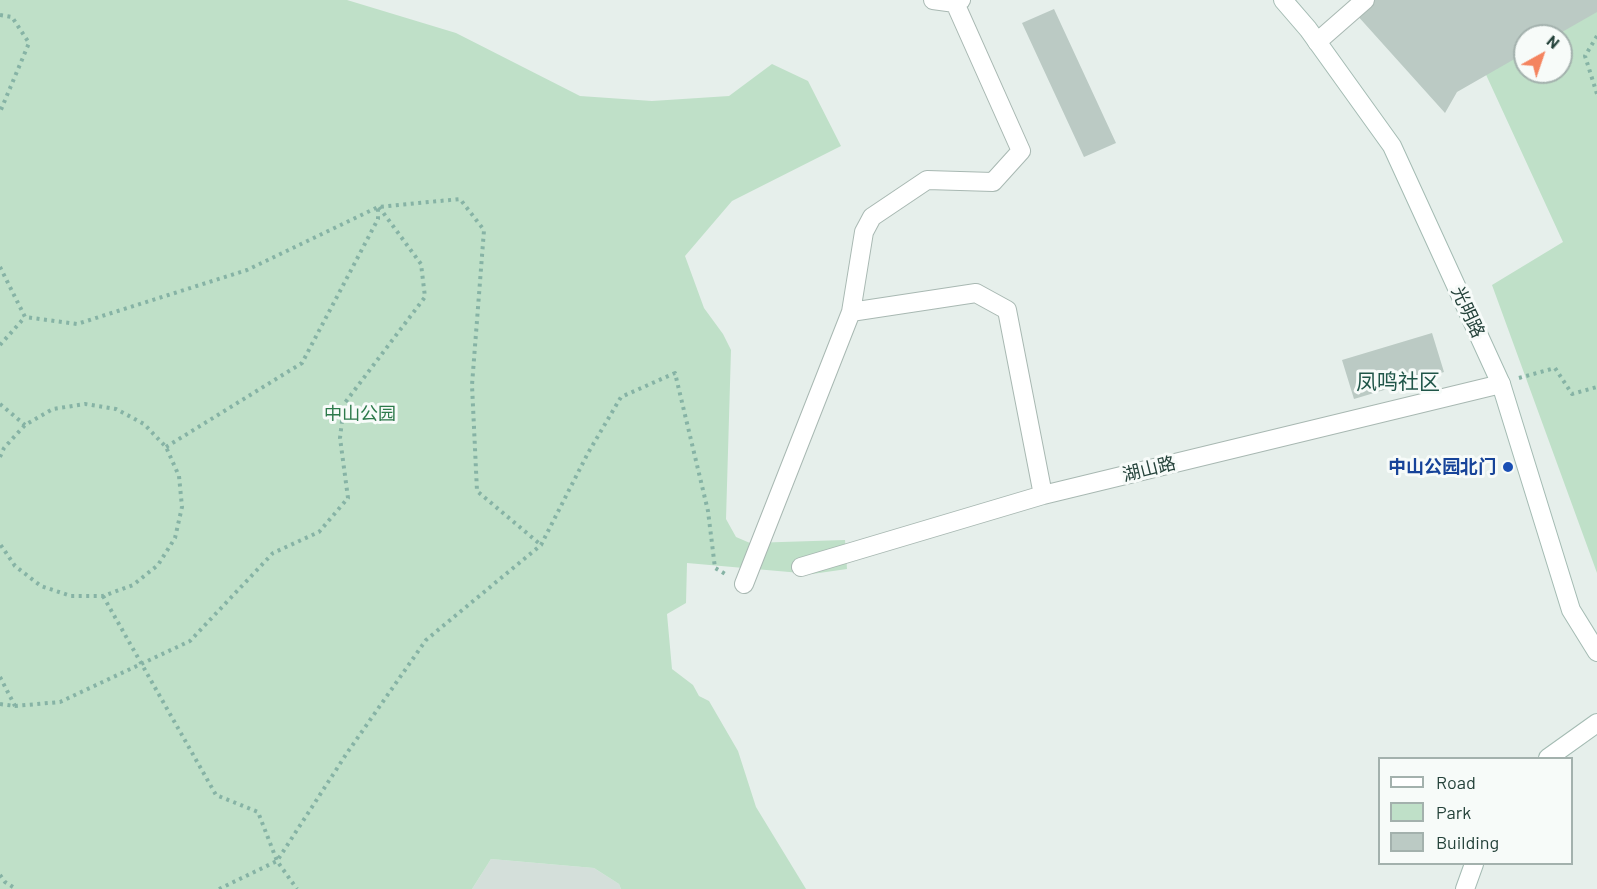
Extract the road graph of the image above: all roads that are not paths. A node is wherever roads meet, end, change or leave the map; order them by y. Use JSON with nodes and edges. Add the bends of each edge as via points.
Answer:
{"nodes":[{"id":1,"x":933,"y":0,"type":"edge"},
{"id":2,"x":1283,"y":0,"type":"edge"},
{"id":3,"x":1365,"y":0,"type":"edge"},
{"id":4,"x":958,"y":2,"type":"edge"},
{"id":5,"x":1317,"y":42,"type":"junction"},
{"id":6,"x":851,"y":312,"type":"junction"},
{"id":7,"x":1501,"y":384,"type":"junction"},
{"id":8,"x":1043,"y":495,"type":"junction"},
{"id":9,"x":801,"y":567,"type":"dead end"},
{"id":10,"x":744,"y":584,"type":"road end"},
{"id":11,"x":1597,"y":652,"type":"edge"},
{"id":12,"x":1597,"y":723,"type":"edge"},
{"id":13,"x":1551,"y":757,"type":"edge"},
{"id":14,"x":1474,"y":865,"type":"edge"},
{"id":15,"x":1465,"y":889,"type":"edge"}],
"edges":[{"from":1,"to":4,"type":"street"},
{"from":2,"to":5,"type":"street","name":"光明路"},
{"from":3,"to":5,"type":"street"},
{"from":4,"to":6,"type":"street","via":[[1021,151],[993,182],[927,180],[872,217],[864,232]]},
{"from":5,"to":7,"type":"street","name":"光明路","via":[[1392,146]]},
{"from":6,"to":8,"type":"street","via":[[976,293],[1007,310]]},
{"from":6,"to":10,"type":"street"},
{"from":7,"to":8,"type":"street","name":"湖山路"},
{"from":7,"to":11,"type":"street","name":"光明路","via":[[1571,610]]},
{"from":8,"to":9,"type":"street","name":"湖山路"},
{"from":12,"to":13,"type":"street"},
{"from":14,"to":15,"type":"street"}]}
